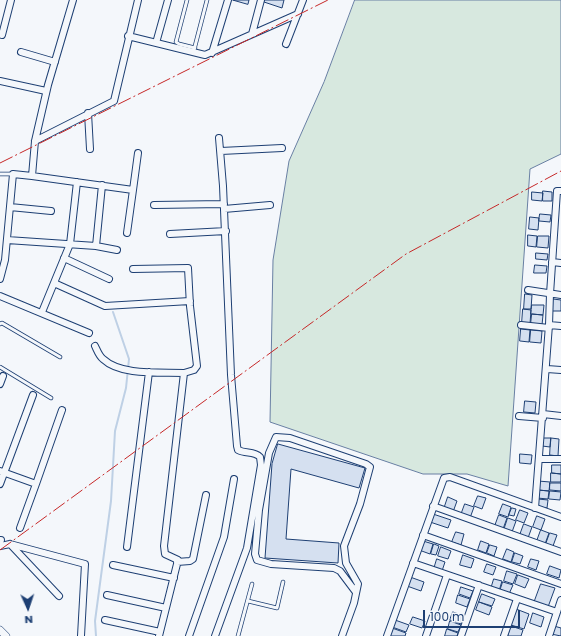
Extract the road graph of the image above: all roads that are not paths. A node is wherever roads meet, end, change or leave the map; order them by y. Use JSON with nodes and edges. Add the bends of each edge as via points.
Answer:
{"nodes":[{"id":1,"x":11,"y":0,"type":"edge"},
{"id":2,"x":72,"y":0,"type":"edge"},
{"id":3,"x":138,"y":0,"type":"edge"},
{"id":4,"x":168,"y":0,"type":"edge"},
{"id":5,"x":187,"y":0,"type":"edge"},
{"id":6,"x":207,"y":0,"type":"edge"},
{"id":7,"x":228,"y":0,"type":"edge"},
{"id":8,"x":261,"y":0,"type":"edge"},
{"id":9,"x":303,"y":0,"type":"edge"},
{"id":10,"x":298,"y":14,"type":"junction"},
{"id":11,"x":252,"y":34,"type":"junction"},
{"id":12,"x":2,"y":35,"type":"dead end"},
{"id":13,"x":128,"y":36,"type":"junction"},
{"id":14,"x":156,"y":43,"type":"junction"},
{"id":15,"x":286,"y":44,"type":"dead end"},
{"id":16,"x":180,"y":47,"type":"junction"},
{"id":17,"x":194,"y":51,"type":"junction"},
{"id":18,"x":21,"y":52,"type":"dead end"},
{"id":19,"x":212,"y":53,"type":"junction"},
{"id":20,"x":55,"y":62,"type":"junction"},
{"id":21,"x":0,"y":81,"type":"edge"},
{"id":22,"x":46,"y":91,"type":"junction"},
{"id":23,"x":88,"y":113,"type":"junction"},
{"id":24,"x":220,"y":138,"type":"dead end"},
{"id":25,"x":35,"y":140,"type":"junction"},
{"id":26,"x":282,"y":148,"type":"dead end"},
{"id":27,"x":90,"y":149,"type":"dead end"},
{"id":28,"x":221,"y":151,"type":"junction"},
{"id":29,"x":138,"y":153,"type":"dead end"},
{"id":30,"x":0,"y":174,"type":"edge"},
{"id":31,"x":13,"y":174,"type":"junction"},
{"id":32,"x":32,"y":176,"type":"junction"},
{"id":33,"x":77,"y":182,"type":"junction"},
{"id":34,"x":102,"y":185,"type":"junction"},
{"id":35,"x":132,"y":190,"type":"junction"},
{"id":36,"x":559,"y":191,"type":"edge"},
{"id":37,"x":270,"y":205,"type":"dead end"},
{"id":38,"x":154,"y":206,"type":"dead end"},
{"id":39,"x":224,"y":206,"type":"junction"},
{"id":40,"x":10,"y":207,"type":"junction"},
{"id":41,"x":51,"y":211,"type":"dead end"},
{"id":42,"x":558,"y":223,"type":"edge"},
{"id":43,"x":226,"y":231,"type":"junction"},
{"id":44,"x":127,"y":234,"type":"dead end"},
{"id":45,"x":170,"y":234,"type":"dead end"},
{"id":46,"x":7,"y":240,"type":"junction"},
{"id":47,"x":70,"y":244,"type":"junction"},
{"id":48,"x":96,"y":246,"type":"junction"},
{"id":49,"x":117,"y":250,"type":"dead end"},
{"id":50,"x":64,"y":258,"type":"junction"},
{"id":51,"x":552,"y":262,"type":"junction"},
{"id":52,"x":561,"y":262,"type":"edge"},
{"id":53,"x":133,"y":269,"type":"dead end"},
{"id":54,"x":1,"y":276,"type":"edge"},
{"id":55,"x":109,"y":279,"type":"dead end"},
{"id":56,"x":54,"y":284,"type":"junction"},
{"id":57,"x":528,"y":290,"type":"dead end"},
{"id":58,"x":550,"y":294,"type":"junction"},
{"id":59,"x":561,"y":295,"type":"edge"},
{"id":60,"x":0,"y":296,"type":"edge"},
{"id":61,"x":190,"y":300,"type":"junction"},
{"id":62,"x":42,"y":312,"type":"junction"},
{"id":63,"x":0,"y":324,"type":"edge"},
{"id":64,"x":521,"y":325,"type":"dead end"},
{"id":65,"x":561,"y":326,"type":"edge"},
{"id":66,"x":549,"y":327,"type":"junction"},
{"id":67,"x":89,"y":333,"type":"dead end"},
{"id":68,"x":95,"y":346,"type":"dead end"},
{"id":69,"x":60,"y":357,"type":"dead end"},
{"id":70,"x":0,"y":367,"type":"edge"},
{"id":71,"x":547,"y":369,"type":"junction"},
{"id":72,"x":561,"y":370,"type":"edge"},
{"id":73,"x":149,"y":372,"type":"junction"},
{"id":74,"x":184,"y":372,"type":"junction"},
{"id":75,"x":3,"y":376,"type":"dead end"},
{"id":76,"x":0,"y":384,"type":"edge"},
{"id":77,"x":33,"y":395,"type":"dead end"},
{"id":78,"x":51,"y":398,"type":"dead end"},
{"id":79,"x":62,"y":410,"type":"dead end"},
{"id":80,"x":519,"y":416,"type":"dead end"},
{"id":81,"x":543,"y":416,"type":"junction"},
{"id":82,"x":561,"y":416,"type":"edge"},
{"id":83,"x":540,"y":459,"type":"junction"},
{"id":84,"x":561,"y":459,"type":"edge"},
{"id":85,"x":2,"y":472,"type":"edge"},
{"id":86,"x":234,"y":479,"type":"dead end"},
{"id":87,"x":0,"y":484,"type":"edge"},
{"id":88,"x":36,"y":484,"type":"junction"},
{"id":89,"x":206,"y":495,"type":"dead end"},
{"id":90,"x":433,"y":506,"type":"junction"},
{"id":91,"x":535,"y":508,"type":"junction"},
{"id":92,"x":561,"y":517,"type":"edge"},
{"id":93,"x":20,"y":528,"type":"dead end"},
{"id":94,"x":423,"y":535,"type":"junction"},
{"id":95,"x":0,"y":542,"type":"edge"},
{"id":96,"x":10,"y":544,"type":"junction"},
{"id":97,"x":127,"y":547,"type":"dead end"},
{"id":98,"x":561,"y":552,"type":"edge"},
{"id":99,"x":177,"y":562,"type":"junction"},
{"id":100,"x":413,"y":563,"type":"junction"},
{"id":101,"x":112,"y":565,"type":"dead end"},
{"id":102,"x":447,"y":575,"type":"junction"},
{"id":103,"x":174,"y":578,"type":"junction"},
{"id":104,"x":283,"y":582,"type":"dead end"},
{"id":105,"x":252,"y":584,"type":"dead end"},
{"id":106,"x":561,"y":584,"type":"edge"},
{"id":107,"x":478,"y":585,"type":"junction"},
{"id":108,"x":355,"y":591,"type":"junction"},
{"id":109,"x":107,"y":595,"type":"dead end"},
{"id":110,"x":59,"y":596,"type":"dead end"},
{"id":111,"x":517,"y":599,"type":"junction"},
{"id":112,"x":561,"y":600,"type":"edge"},
{"id":113,"x":248,"y":601,"type":"junction"},
{"id":114,"x":166,"y":608,"type":"junction"},
{"id":115,"x":557,"y":612,"type":"junction"},
{"id":116,"x":105,"y":620,"type":"dead end"},
{"id":117,"x":0,"y":630,"type":"edge"},
{"id":118,"x":160,"y":634,"type":"edge"},
{"id":119,"x":6,"y":636,"type":"edge"},
{"id":120,"x":81,"y":636,"type":"edge"},
{"id":121,"x":189,"y":636,"type":"edge"},
{"id":122,"x":215,"y":636,"type":"edge"},
{"id":123,"x":238,"y":636,"type":"edge"},
{"id":124,"x":342,"y":636,"type":"edge"},
{"id":125,"x":387,"y":636,"type":"edge"},
{"id":126,"x":426,"y":636,"type":"edge"},
{"id":127,"x":461,"y":636,"type":"edge"},
{"id":128,"x":504,"y":636,"type":"edge"},
{"id":129,"x":549,"y":636,"type":"edge"}],
"edges":[{"from":1,"to":12,"type":"street"},
{"from":2,"to":20,"type":"street"},
{"from":3,"to":13,"type":"street"},
{"from":4,"to":14,"type":"street"},
{"from":5,"to":16,"type":"lane","via":[[176,37]]},
{"from":6,"to":17,"type":"lane"},
{"from":7,"to":19,"type":"street"},
{"from":8,"to":11,"type":"street"},
{"from":9,"to":10,"type":"street"},
{"from":10,"to":11,"type":"street"},
{"from":10,"to":15,"type":"street"},
{"from":11,"to":19,"type":"street"},
{"from":13,"to":14,"type":"street"},
{"from":13,"to":23,"type":"street","via":[[114,101]]},
{"from":14,"to":16,"type":"street"},
{"from":16,"to":17,"type":"street"},
{"from":17,"to":19,"type":"street","via":[[205,55]]},
{"from":18,"to":20,"type":"street"},
{"from":20,"to":22,"type":"street"},
{"from":21,"to":22,"type":"street"},
{"from":22,"to":25,"type":"street"},
{"from":23,"to":25,"type":"street"},
{"from":23,"to":27,"type":"street"},
{"from":24,"to":28,"type":"street"},
{"from":25,"to":32,"type":"street"},
{"from":26,"to":28,"type":"street"},
{"from":28,"to":39,"type":"street"},
{"from":29,"to":35,"type":"street"},
{"from":30,"to":31,"type":"lane"},
{"from":31,"to":32,"type":"street"},
{"from":31,"to":40,"type":"street"},
{"from":32,"to":33,"type":"street"},
{"from":33,"to":34,"type":"street"},
{"from":33,"to":47,"type":"street"},
{"from":34,"to":35,"type":"street"},
{"from":34,"to":48,"type":"street"},
{"from":35,"to":44,"type":"street"},
{"from":36,"to":42,"type":"street"},
{"from":37,"to":39,"type":"street"},
{"from":38,"to":39,"type":"street"},
{"from":39,"to":43,"type":"street"},
{"from":40,"to":41,"type":"street"},
{"from":40,"to":46,"type":"street"},
{"from":42,"to":51,"type":"street"},
{"from":43,"to":45,"type":"street"},
{"from":43,"to":122,"type":"street","via":[[231,371],[237,446],[238,450],[257,454],[261,465],[247,548]]},
{"from":46,"to":47,"type":"street"},
{"from":46,"to":54,"type":"street"},
{"from":47,"to":48,"type":"street"},
{"from":47,"to":50,"type":"street"},
{"from":48,"to":49,"type":"street"},
{"from":50,"to":55,"type":"street"},
{"from":50,"to":56,"type":"street"},
{"from":51,"to":52,"type":"street"},
{"from":51,"to":58,"type":"street"},
{"from":53,"to":61,"type":"street","via":[[188,268]]},
{"from":56,"to":61,"type":"street","via":[[105,306]]},
{"from":56,"to":62,"type":"street"},
{"from":57,"to":58,"type":"street"},
{"from":58,"to":59,"type":"street"},
{"from":58,"to":66,"type":"street"},
{"from":60,"to":62,"type":"street"},
{"from":61,"to":74,"type":"street","via":[[197,366],[194,370]]},
{"from":62,"to":67,"type":"street"},
{"from":63,"to":69,"type":"lane"},
{"from":64,"to":66,"type":"street"},
{"from":65,"to":66,"type":"street"},
{"from":66,"to":71,"type":"street"},
{"from":68,"to":73,"type":"street","via":[[102,358],[117,368]]},
{"from":70,"to":78,"type":"lane"},
{"from":71,"to":72,"type":"street"},
{"from":71,"to":81,"type":"street"},
{"from":73,"to":74,"type":"street"},
{"from":73,"to":97,"type":"street"},
{"from":74,"to":99,"type":"street","via":[[164,546],[164,553]]},
{"from":75,"to":76,"type":"street"},
{"from":77,"to":85,"type":"street"},
{"from":79,"to":88,"type":"street"},
{"from":80,"to":81,"type":"street"},
{"from":81,"to":82,"type":"street"},
{"from":81,"to":83,"type":"street"},
{"from":83,"to":84,"type":"street"},
{"from":83,"to":91,"type":"street"},
{"from":85,"to":87,"type":"street"},
{"from":85,"to":88,"type":"street"},
{"from":86,"to":121,"type":"street","via":[[224,537]]},
{"from":88,"to":93,"type":"street"},
{"from":89,"to":99,"type":"street","via":[[193,559]]},
{"from":90,"to":91,"type":"street","via":[[444,478],[450,477]]},
{"from":90,"to":94,"type":"street"},
{"from":90,"to":98,"type":"street"},
{"from":91,"to":92,"type":"street"},
{"from":94,"to":100,"type":"street"},
{"from":94,"to":106,"type":"street"},
{"from":95,"to":96,"type":"street"},
{"from":96,"to":110,"type":"street"},
{"from":96,"to":120,"type":"street","via":[[85,564]]},
{"from":99,"to":103,"type":"street"},
{"from":100,"to":102,"type":"street"},
{"from":100,"to":125,"type":"street"},
{"from":101,"to":103,"type":"street"},
{"from":102,"to":107,"type":"street"},
{"from":102,"to":126,"type":"street"},
{"from":103,"to":114,"type":"street"},
{"from":104,"to":113,"type":"lane","via":[[277,608]]},
{"from":105,"to":113,"type":"lane"},
{"from":107,"to":111,"type":"street"},
{"from":107,"to":127,"type":"street"},
{"from":108,"to":108,"type":"street","via":[[358,584],[346,563],[344,546],[360,504],[370,467],[290,438],[276,438],[269,453],[259,510],[255,554],[257,560],[271,564],[334,568],[340,571]]},
{"from":108,"to":124,"type":"street","via":[[354,603]]},
{"from":109,"to":114,"type":"street"},
{"from":111,"to":115,"type":"street"},
{"from":111,"to":128,"type":"street"},
{"from":112,"to":115,"type":"street"},
{"from":113,"to":123,"type":"lane"},
{"from":114,"to":118,"type":"street"},
{"from":115,"to":129,"type":"street"},
{"from":116,"to":118,"type":"street"},
{"from":117,"to":119,"type":"street"}]}
